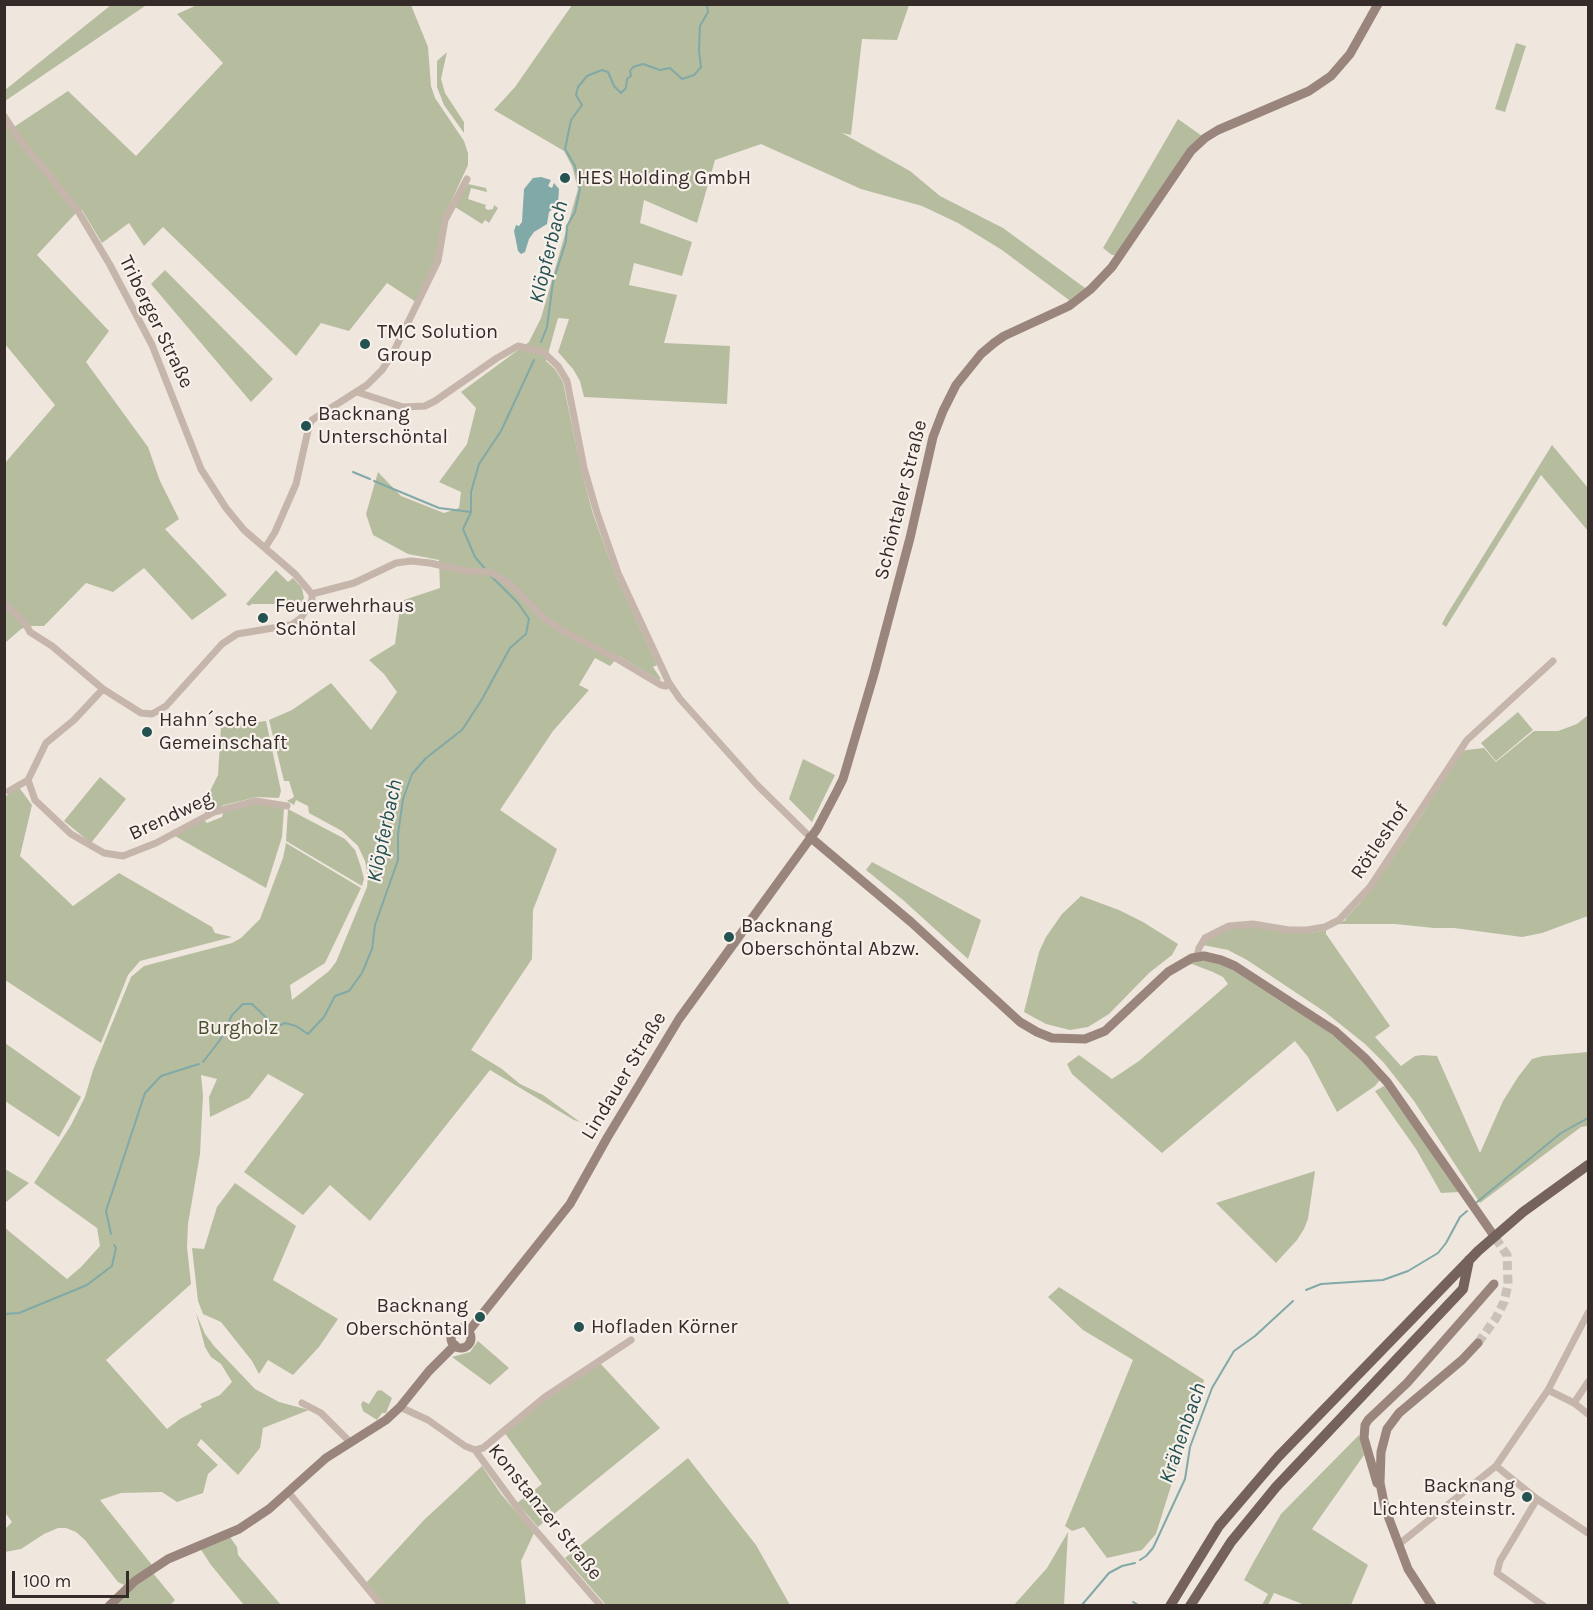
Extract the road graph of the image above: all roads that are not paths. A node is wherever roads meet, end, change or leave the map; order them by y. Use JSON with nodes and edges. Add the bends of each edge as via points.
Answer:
{"nodes":[{"id":1,"x":1378,"y":4,"type":"edge"},
{"id":2,"x":4,"y":116,"type":"edge"},
{"id":3,"x":466,"y":179,"type":"dead end"},
{"id":4,"x":357,"y":392,"type":"junction"},
{"id":5,"x":265,"y":548,"type":"junction"},
{"id":6,"x":312,"y":594,"type":"junction"},
{"id":7,"x":4,"y":603,"type":"edge"},
{"id":8,"x":1552,"y":661,"type":"dead end"},
{"id":9,"x":670,"y":684,"type":"junction"},
{"id":10,"x":103,"y":689,"type":"junction"},
{"id":11,"x":28,"y":780,"type":"junction"},
{"id":12,"x":9,"y":790,"type":"dead end"},
{"id":13,"x":287,"y":806,"type":"dead end"},
{"id":14,"x":810,"y":837,"type":"junction"},
{"id":15,"x":1197,"y":956,"type":"junction"},
{"id":16,"x":1588,"y":1165,"type":"edge"},
{"id":17,"x":1492,"y":1233,"type":"tunnel mouth"},
{"id":18,"x":1469,"y":1260,"type":"junction"},
{"id":19,"x":1494,"y":1284,"type":"dead end"},
{"id":20,"x":1588,"y":1313,"type":"edge"},
{"id":21,"x":468,"y":1332,"type":"junction"},
{"id":22,"x":631,"y":1340,"type":"dead end"},
{"id":23,"x":1478,"y":1343,"type":"tunnel mouth"},
{"id":24,"x":454,"y":1345,"type":"junction"},
{"id":25,"x":1588,"y":1382,"type":"edge"},
{"id":26,"x":1548,"y":1390,"type":"junction"},
{"id":27,"x":302,"y":1403,"type":"dead end"},
{"id":28,"x":1574,"y":1403,"type":"junction"},
{"id":29,"x":400,"y":1407,"type":"junction"},
{"id":30,"x":1588,"y":1414,"type":"edge"},
{"id":31,"x":351,"y":1443,"type":"junction"},
{"id":32,"x":475,"y":1450,"type":"junction"},
{"id":33,"x":1496,"y":1466,"type":"junction"},
{"id":34,"x":289,"y":1493,"type":"junction"},
{"id":35,"x":1537,"y":1499,"type":"junction"},
{"id":36,"x":1385,"y":1508,"type":"junction"},
{"id":37,"x":1588,"y":1533,"type":"edge"},
{"id":38,"x":1398,"y":1545,"type":"junction"},
{"id":39,"x":109,"y":1605,"type":"edge"},
{"id":40,"x":382,"y":1605,"type":"edge"},
{"id":41,"x":601,"y":1605,"type":"edge"},
{"id":42,"x":1170,"y":1605,"type":"edge"},
{"id":43,"x":1190,"y":1605,"type":"edge"},
{"id":44,"x":1432,"y":1605,"type":"edge"},
{"id":45,"x":1544,"y":1605,"type":"edge"}],
"edges":[{"from":1,"to":14,"type":"street","name":"Schöntaler Straße","via":[[1350,54],[1331,76],[1309,91],[1205,138],[1191,151],[1112,267],[1091,290],[1069,306],[994,343],[956,385],[933,437],[897,588],[843,779]]},
{"from":2,"to":5,"type":"street","name":"Triberger Straße","via":[[78,211],[152,345],[201,469],[226,508]]},
{"from":3,"to":4,"type":"street","via":[[446,220],[438,261],[393,353],[382,370]]},
{"from":4,"to":5,"type":"street","via":[[312,420],[296,484]]},
{"from":4,"to":9,"type":"street","via":[[403,407],[425,406],[518,346],[543,352],[567,381],[597,513],[618,573]]},
{"from":5,"to":6,"type":"street","name":"Triberger Straße"},
{"from":6,"to":9,"type":"street","via":[[354,583],[396,563],[421,562],[490,572],[509,583],[545,619],[567,633],[661,685]]},
{"from":6,"to":10,"type":"street","via":[[301,618],[291,625],[237,634],[222,644],[166,706],[152,714],[141,713]]},
{"from":7,"to":10,"type":"street","via":[[30,632]]},
{"from":8,"to":15,"type":"street","name":"Rötleshof","via":[[1467,740],[1370,887],[1339,920],[1307,930],[1253,924],[1229,926],[1205,938]]},
{"from":9,"to":14,"type":"street","via":[[758,786]]},
{"from":10,"to":11,"type":"street","via":[[46,743]]},
{"from":11,"to":12,"type":"street"},
{"from":11,"to":13,"type":"street","name":"Brendweg","via":[[35,800],[70,834],[104,853],[123,856],[214,812],[256,801]]},
{"from":14,"to":15,"type":"street","via":[[1020,1022],[1052,1038],[1085,1039],[1105,1031],[1168,972]]},
{"from":14,"to":21,"type":"street","name":"Lindauer Straße","via":[[679,1019],[570,1204]]},
{"from":15,"to":17,"type":"street","via":[[1235,966],[1335,1031],[1365,1058],[1387,1082]]},
{"from":16,"to":18,"type":"main road","via":[[1523,1212]]},
{"from":18,"to":42,"type":"main road","via":[[1255,1482],[1219,1526]]},
{"from":18,"to":43,"type":"main road","via":[[1463,1289],[1276,1487],[1231,1542]]},
{"from":19,"to":36,"type":"street","via":[[1365,1425],[1365,1443]]},
{"from":20,"to":26,"type":"street"},
{"from":21,"to":24,"type":"street","name":"Lindauer Straße","via":[[471,1339],[467,1346]]},
{"from":21,"to":24,"type":"street","name":"Lindauer Straße","via":[[461,1328],[454,1331]]},
{"from":22,"to":32,"type":"street","via":[[544,1397],[483,1448]]},
{"from":23,"to":36,"type":"street","via":[[1392,1421],[1381,1452],[1380,1483]]},
{"from":24,"to":29,"type":"street","name":"Lindauer Straße"},
{"from":25,"to":28,"type":"street"},
{"from":26,"to":28,"type":"street"},
{"from":26,"to":33,"type":"street"},
{"from":27,"to":31,"type":"street","via":[[321,1413]]},
{"from":28,"to":30,"type":"street"},
{"from":29,"to":31,"type":"street","name":"Lindauer Straße"},
{"from":29,"to":32,"type":"street","name":"Konstanzer Straße"},
{"from":31,"to":34,"type":"street","name":"Lindauer Straße","via":[[307,1473]]},
{"from":32,"to":41,"type":"street","name":"Konstanzer Straße","via":[[524,1517]]},
{"from":33,"to":35,"type":"street"},
{"from":33,"to":38,"type":"street"},
{"from":34,"to":39,"type":"street","name":"Lindauer Straße","via":[[239,1529],[154,1567]]},
{"from":34,"to":40,"type":"street"},
{"from":35,"to":37,"type":"street"},
{"from":35,"to":45,"type":"street","via":[[1500,1561],[1497,1573]]},
{"from":36,"to":38,"type":"street"},
{"from":38,"to":44,"type":"street","via":[[1412,1576]]}]}
